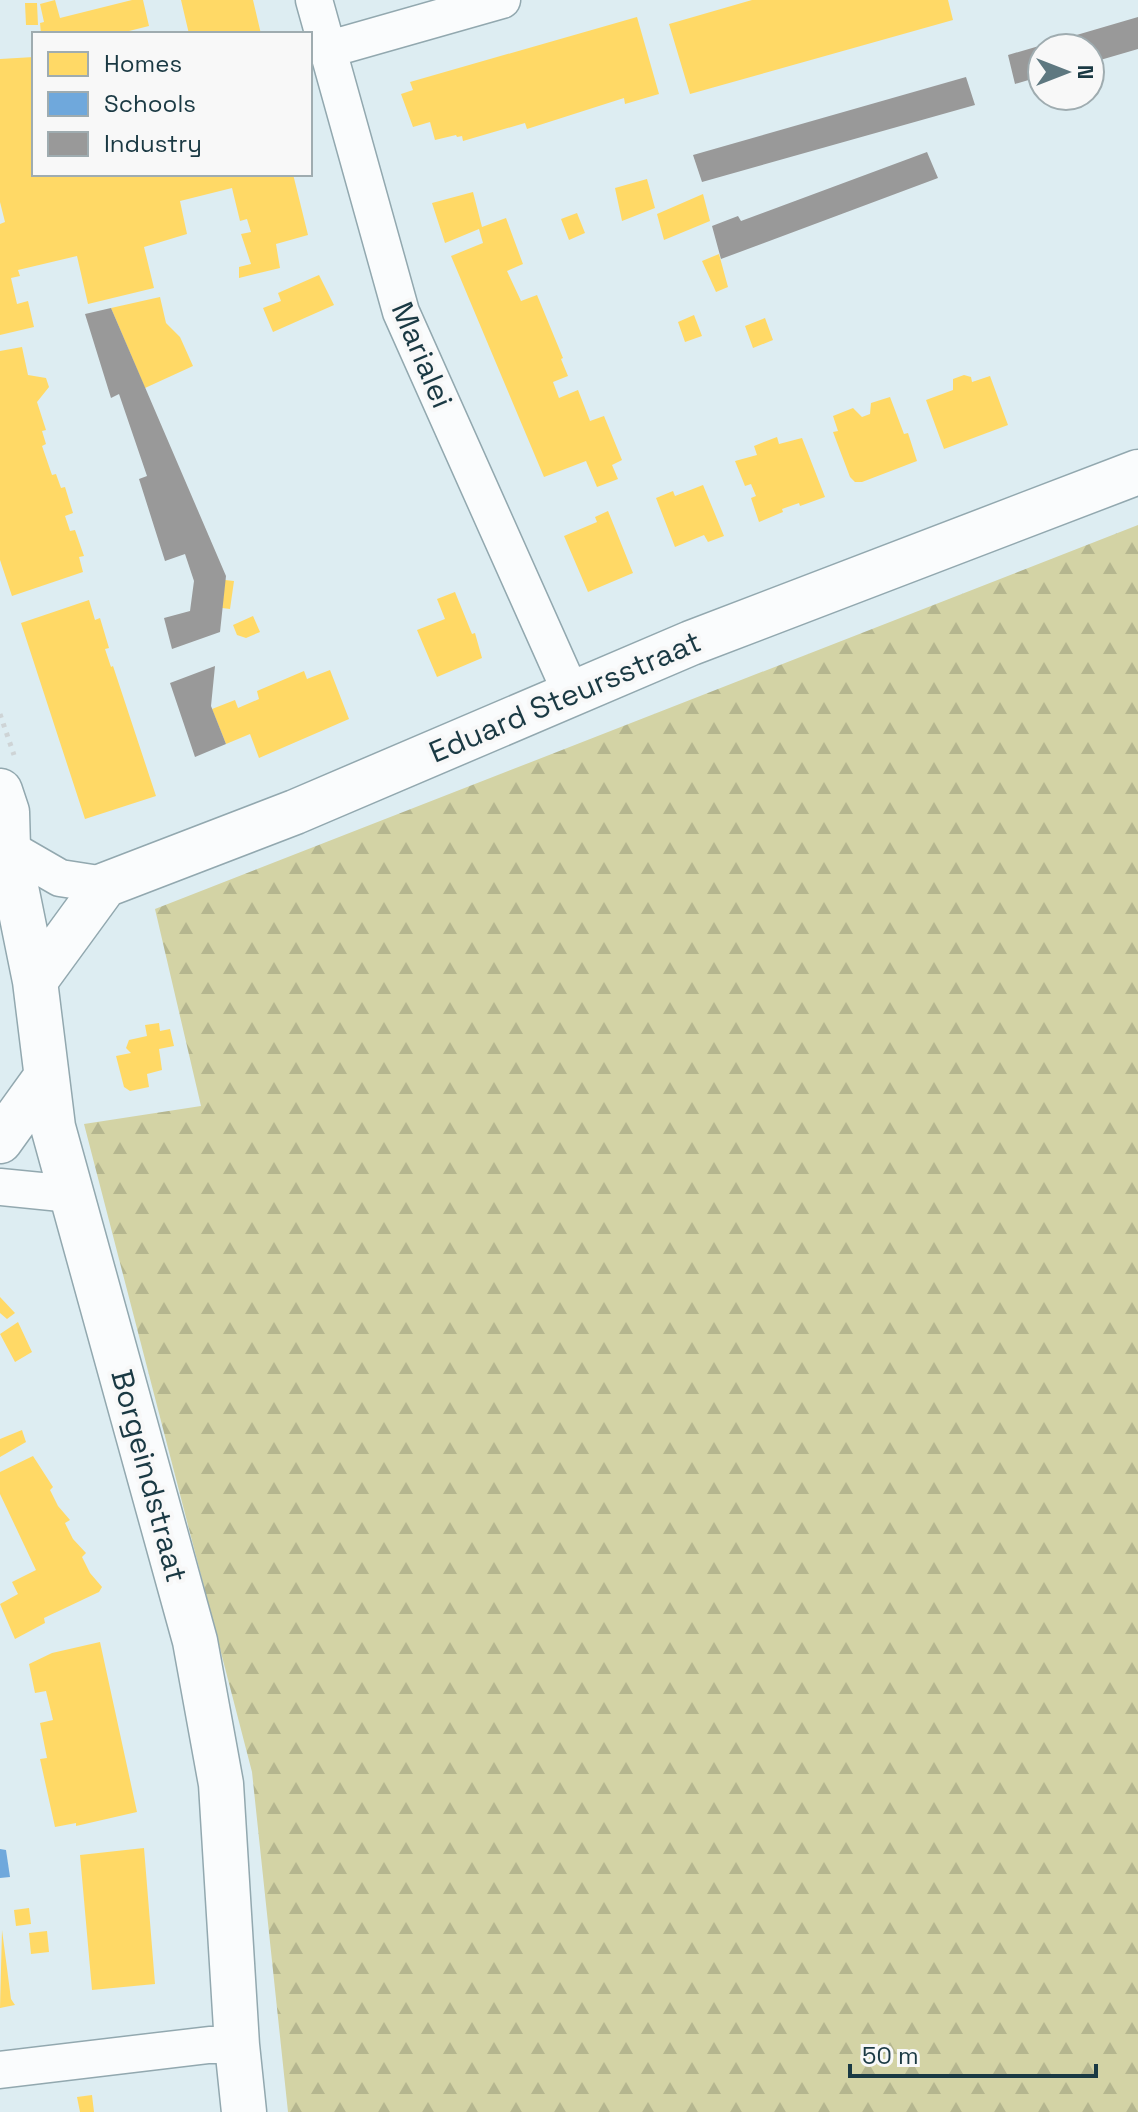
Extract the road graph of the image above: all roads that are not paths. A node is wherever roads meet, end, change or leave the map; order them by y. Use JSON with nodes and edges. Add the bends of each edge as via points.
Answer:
{"nodes":[{"id":1,"x":314,"y":0,"type":"edge"},
{"id":2,"x":502,"y":0,"type":"edge"},
{"id":3,"x":326,"y":50,"type":"junction"},
{"id":4,"x":1138,"y":472,"type":"edge"},
{"id":5,"x":572,"y":695,"type":"junction"},
{"id":6,"x":0,"y":791,"type":"edge"},
{"id":7,"x":3,"y":847,"type":"edge"},
{"id":8,"x":105,"y":885,"type":"junction"},
{"id":9,"x":35,"y":981,"type":"junction"},
{"id":10,"x":46,"y":1077,"type":"junction"},
{"id":11,"x":0,"y":1141,"type":"edge"},
{"id":12,"x":0,"y":1187,"type":"edge"},
{"id":13,"x":71,"y":1194,"type":"junction"},
{"id":14,"x":237,"y":2045,"type":"junction"},
{"id":15,"x":0,"y":2070,"type":"edge"},
{"id":16,"x":244,"y":2112,"type":"edge"}],
"edges":[{"from":1,"to":3,"type":"street","name":"Marialei"},
{"from":2,"to":3,"type":"street"},
{"from":3,"to":5,"type":"street","name":"Marialei","via":[[401,312]]},
{"from":4,"to":5,"type":"street","name":"Eduard Steursstraat","via":[[691,643]]},
{"from":5,"to":8,"type":"street","name":"Eduard Steursstraat"},
{"from":6,"to":7,"type":"street","name":"Borgeindstraat","via":[[7,812]]},
{"from":7,"to":8,"type":"street","via":[[60,878]]},
{"from":7,"to":9,"type":"street","name":"Borgeindstraat"},
{"from":8,"to":9,"type":"street"},
{"from":9,"to":10,"type":"street","name":"Borgeindstraat"},
{"from":10,"to":11,"type":"street"},
{"from":10,"to":13,"type":"street","name":"Borgeindstraat"},
{"from":12,"to":13,"type":"street"},
{"from":13,"to":14,"type":"street","name":"Borgeindstraat","via":[[195,1641],[221,1784]]},
{"from":14,"to":15,"type":"street"},
{"from":14,"to":16,"type":"street","name":"Borgeindstraat"}]}
